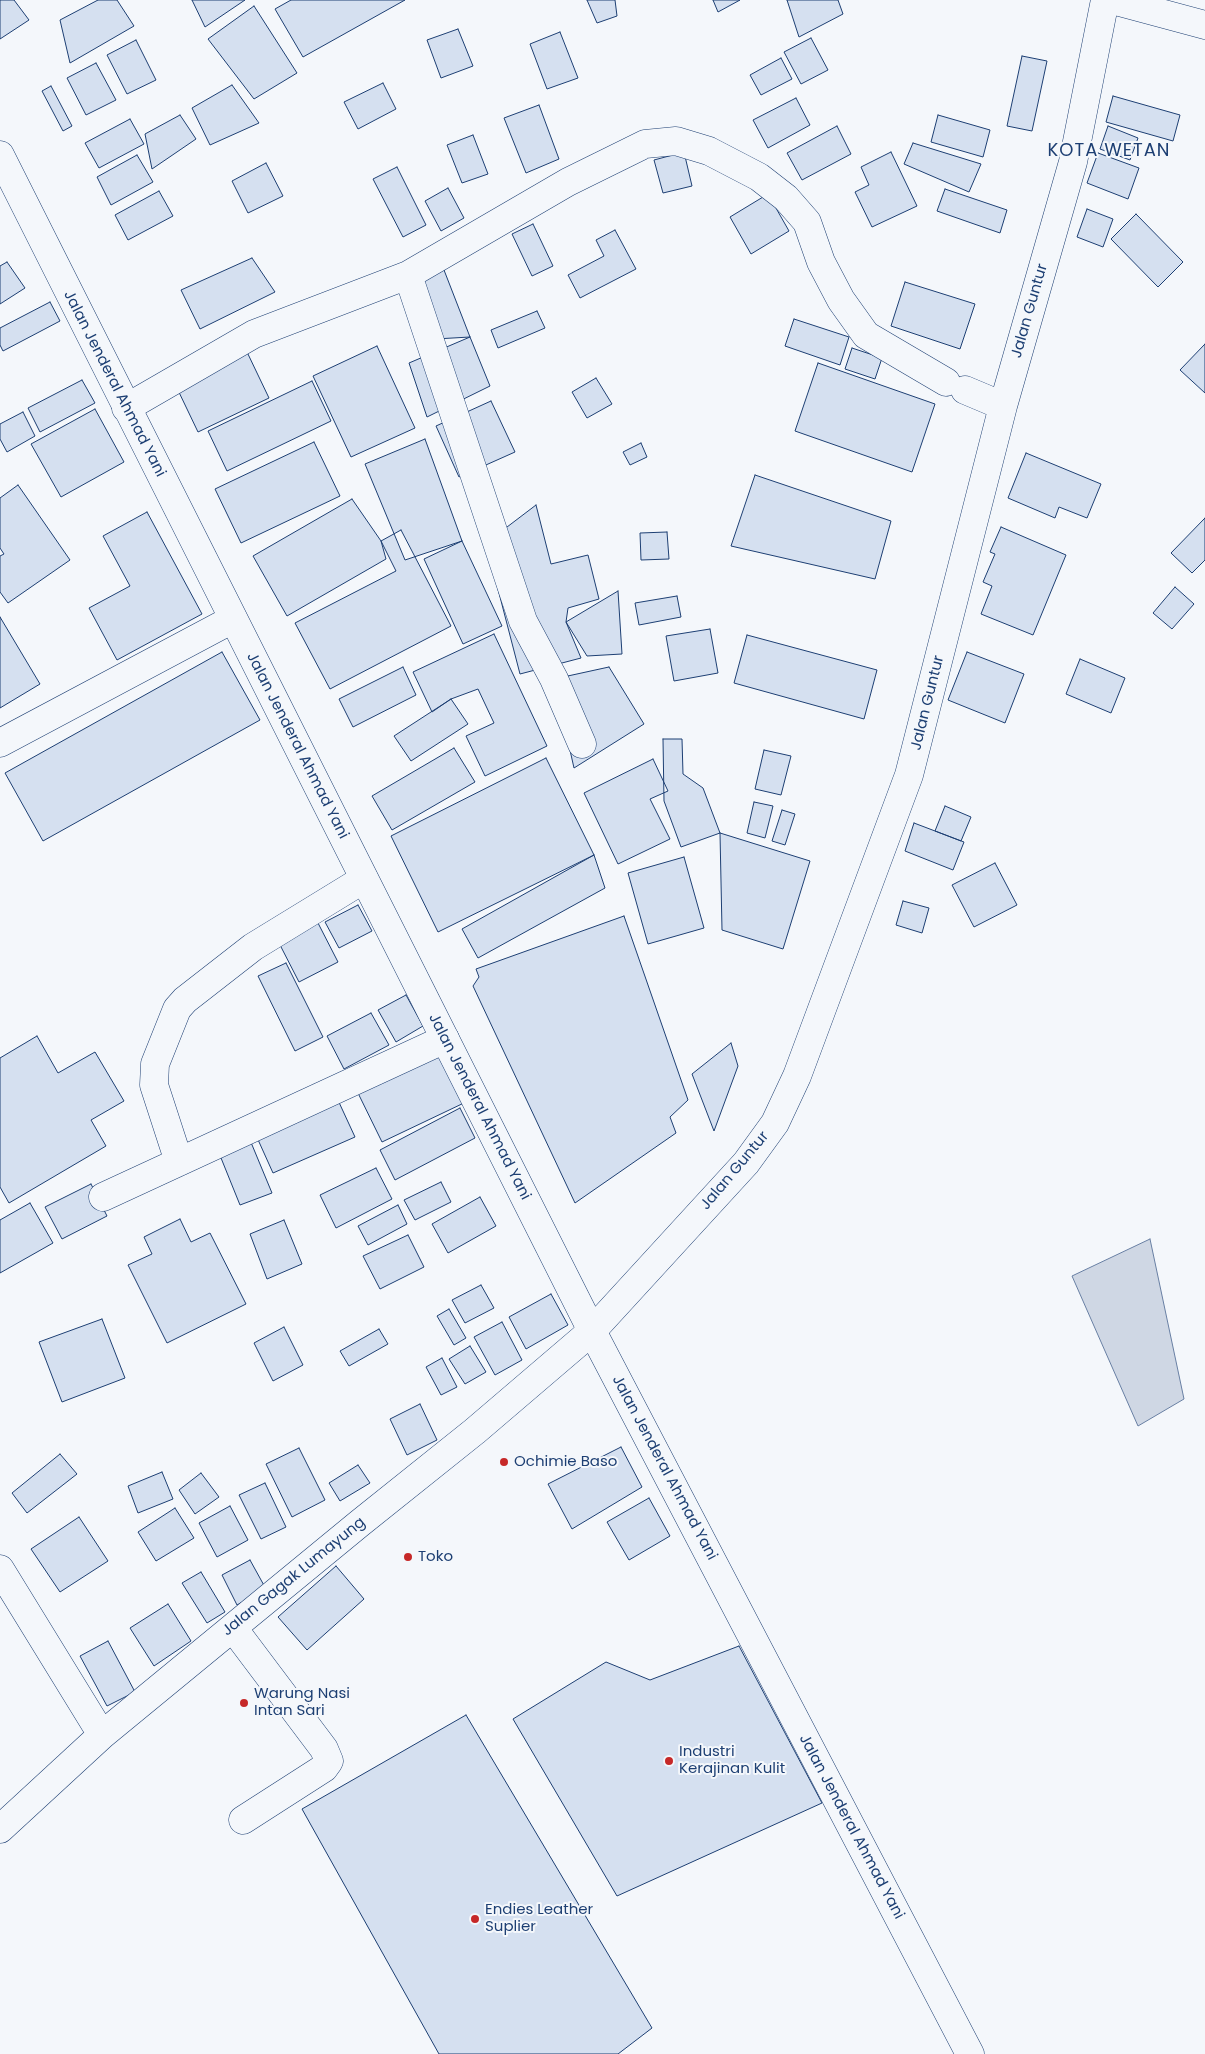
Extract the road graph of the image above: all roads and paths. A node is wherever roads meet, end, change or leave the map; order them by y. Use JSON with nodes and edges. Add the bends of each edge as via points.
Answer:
{"nodes":[{"id":1,"x":1105,"y":0,"type":"edge"},
{"id":2,"x":1112,"y":0,"type":"edge"},
{"id":3,"x":1205,"y":25,"type":"edge"},
{"id":4,"x":0,"y":155,"type":"edge"},
{"id":5,"x":408,"y":275,"type":"junction"},
{"id":6,"x":1003,"y":406,"type":"junction"},
{"id":7,"x":126,"y":408,"type":"junction"},
{"id":8,"x":232,"y":619,"type":"junction"},
{"id":9,"x":0,"y":743,"type":"edge"},
{"id":10,"x":582,"y":744,"type":"dead end"},
{"id":11,"x":364,"y":880,"type":"junction"},
{"id":12,"x":445,"y":1039,"type":"junction"},
{"id":13,"x":179,"y":1162,"type":"junction"},
{"id":14,"x":103,"y":1197,"type":"dead end"},
{"id":15,"x":592,"y":1331,"type":"junction"},
{"id":16,"x":0,"y":1569,"type":"edge"},
{"id":17,"x":233,"y":1628,"type":"junction"},
{"id":18,"x":102,"y":1736,"type":"junction"},
{"id":19,"x":243,"y":1820,"type":"dead end"},
{"id":20,"x":0,"y":1829,"type":"edge"},
{"id":21,"x":970,"y":2054,"type":"edge"}],
"edges":[{"from":1,"to":6,"type":"street","name":"Jalan Guntur","via":[[1073,162]]},
{"from":2,"to":3,"type":"street"},
{"from":4,"to":7,"type":"street","name":"Jalan Jenderal Ahmad Yani"},
{"from":5,"to":6,"type":"street","via":[[568,182],[645,144],[676,141],[709,151],[759,177],[786,198],[807,222],[841,300],[866,335],[955,386]]},
{"from":5,"to":7,"type":"street","via":[[254,334]]},
{"from":5,"to":10,"type":"street","via":[[523,621],[554,679]]},
{"from":6,"to":15,"type":"street","name":"Jalan Guntur","via":[[909,775],[797,1076],[775,1123],[746,1163]]},
{"from":7,"to":8,"type":"street","name":"Jalan Jenderal Ahmad Yani"},
{"from":8,"to":9,"type":"street"},
{"from":8,"to":11,"type":"street","name":"Jalan Jenderal Ahmad Yani"},
{"from":11,"to":12,"type":"street","name":"Jalan Jenderal Ahmad Yani"},
{"from":11,"to":13,"type":"street","via":[[253,947],[177,1008],[155,1064],[154,1085]]},
{"from":12,"to":13,"type":"street"},
{"from":12,"to":15,"type":"street","name":"Jalan Jenderal Ahmad Yani"},
{"from":13,"to":14,"type":"street"},
{"from":15,"to":17,"type":"street","name":"Jalan Gagak Lumayung"},
{"from":15,"to":21,"type":"street","name":"Jalan Jenderal Ahmad Yani"},
{"from":16,"to":18,"type":"street"},
{"from":17,"to":18,"type":"street","name":"Jalan Gagak Lumayung"},
{"from":17,"to":19,"type":"street","via":[[324,1749],[328,1761],[324,1768]]},
{"from":18,"to":20,"type":"street","name":"Jalan Gagak Lumayung"}]}
